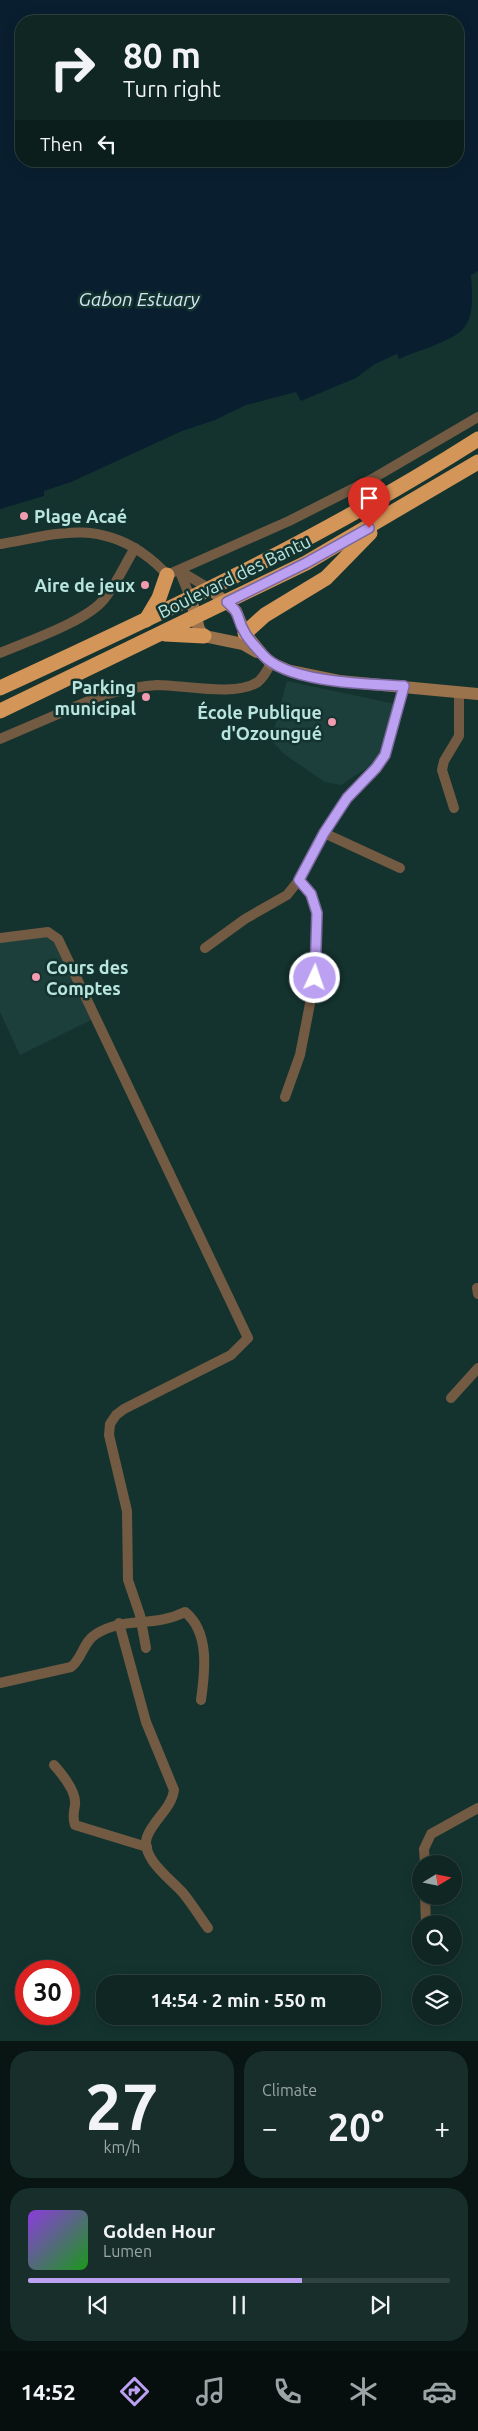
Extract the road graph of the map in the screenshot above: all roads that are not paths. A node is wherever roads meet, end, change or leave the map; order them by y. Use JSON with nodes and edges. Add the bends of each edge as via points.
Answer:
{"nodes":[{"id":1,"x":478,"y":417,"type":"edge"},
{"id":2,"x":478,"y":439,"type":"edge"},
{"id":3,"x":478,"y":462,"type":"edge"},
{"id":4,"x":384,"y":519,"type":"junction"},
{"id":5,"x":2,"y":544,"type":"dead end"},
{"id":6,"x":134,"y":548,"type":"junction"},
{"id":7,"x":174,"y":573,"type":"junction"},
{"id":8,"x":210,"y":589,"type":"junction"},
{"id":9,"x":191,"y":599,"type":"junction"},
{"id":10,"x":227,"y":602,"type":"junction"},
{"id":11,"x":196,"y":618,"type":"junction"},
{"id":12,"x":146,"y":620,"type":"junction"},
{"id":13,"x":245,"y":633,"type":"junction"},
{"id":14,"x":159,"y":634,"type":"junction"},
{"id":15,"x":204,"y":636,"type":"junction"},
{"id":16,"x":0,"y":653,"type":"edge"},
{"id":17,"x":267,"y":659,"type":"junction"},
{"id":18,"x":404,"y":686,"type":"junction"},
{"id":19,"x":0,"y":688,"type":"edge"},
{"id":20,"x":459,"y":692,"type":"junction"},
{"id":21,"x":478,"y":694,"type":"edge"},
{"id":22,"x":0,"y":711,"type":"edge"},
{"id":23,"x":0,"y":739,"type":"edge"},
{"id":24,"x":454,"y":808,"type":"dead end"},
{"id":25,"x":324,"y":833,"type":"junction"},
{"id":26,"x":400,"y":868,"type":"dead end"},
{"id":27,"x":299,"y":880,"type":"junction"},
{"id":28,"x":0,"y":938,"type":"edge"},
{"id":29,"x":205,"y":948,"type":"dead end"},
{"id":30,"x":285,"y":1097,"type":"dead end"},
{"id":31,"x":478,"y":1368,"type":"edge"},
{"id":32,"x":451,"y":1398,"type":"dead end"},
{"id":33,"x":119,"y":1623,"type":"junction"},
{"id":34,"x":142,"y":1623,"type":"junction"},
{"id":35,"x":146,"y":1648,"type":"dead end"},
{"id":36,"x":0,"y":1683,"type":"edge"},
{"id":37,"x":201,"y":1700,"type":"dead end"},
{"id":38,"x":54,"y":1765,"type":"dead end"},
{"id":39,"x":478,"y":1808,"type":"edge"},
{"id":40,"x":147,"y":1847,"type":"junction"},
{"id":41,"x":424,"y":1855,"type":"edge"},
{"id":42,"x":208,"y":1928,"type":"dead end"}],
"edges":[{"from":1,"to":7,"type":"street","via":[[372,479],[276,528]]},
{"from":2,"to":8,"type":"highway","name":"Boulevard des Bantu","via":[[383,497]]},
{"from":3,"to":4,"type":"highway","name":"Boulevard des Bantu"},
{"from":4,"to":10,"type":"highway","name":"Boulevard des Bantu"},
{"from":4,"to":13,"type":"highway","via":[[326,578],[265,615]]},
{"from":5,"to":6,"type":"street","via":[[84,531],[118,539]]},
{"from":6,"to":7,"type":"street"},
{"from":6,"to":16,"type":"street","via":[[106,598],[97,607],[80,618]]},
{"from":7,"to":8,"type":"street"},
{"from":7,"to":9,"type":"street"},
{"from":7,"to":12,"type":"highway"},
{"from":8,"to":9,"type":"highway","name":"Boulevard des Bantu"},
{"from":8,"to":10,"type":"street"},
{"from":9,"to":11,"type":"street"},
{"from":9,"to":12,"type":"highway","name":"Boulevard des Bantu"},
{"from":10,"to":11,"type":"highway","name":"Boulevard des Bantu"},
{"from":10,"to":13,"type":"street","via":[[240,617]]},
{"from":11,"to":14,"type":"highway","name":"Boulevard des Bantu"},
{"from":11,"to":15,"type":"street"},
{"from":12,"to":19,"type":"highway","name":"Boulevard des Bantu"},
{"from":13,"to":17,"type":"street"},
{"from":14,"to":15,"type":"highway"},
{"from":14,"to":22,"type":"highway","name":"Boulevard des Bantu"},
{"from":15,"to":17,"type":"street","via":[[243,644]]},
{"from":17,"to":18,"type":"street","via":[[290,671],[322,678]]},
{"from":17,"to":23,"type":"street","via":[[258,681],[245,686],[232,689],[156,686],[117,691]]},
{"from":18,"to":20,"type":"street"},
{"from":18,"to":25,"type":"street","via":[[385,755],[356,788]]},
{"from":20,"to":21,"type":"street"},
{"from":20,"to":24,"type":"street","via":[[459,736],[442,770]]},
{"from":25,"to":26,"type":"street"},
{"from":25,"to":27,"type":"street"},
{"from":27,"to":29,"type":"street","via":[[287,895],[245,919]]},
{"from":27,"to":30,"type":"street","via":[[311,894],[317,913],[315,978],[300,1055]]},
{"from":28,"to":34,"type":"street","via":[[48,932],[58,939],[248,1338],[231,1355],[124,1409],[110,1424],[110,1445],[127,1511],[128,1580]]},
{"from":31,"to":32,"type":"street"},
{"from":33,"to":34,"type":"street"},
{"from":33,"to":36,"type":"street","via":[[88,1640],[71,1667]]},
{"from":33,"to":40,"type":"street","via":[[146,1722],[174,1790],[148,1835]]},
{"from":34,"to":35,"type":"street"},
{"from":34,"to":37,"type":"street","via":[[187,1613],[202,1638],[205,1675]]},
{"from":38,"to":40,"type":"street","via":[[75,1801],[75,1825]]},
{"from":39,"to":41,"type":"street","via":[[431,1834]]},
{"from":40,"to":42,"type":"street","via":[[156,1865],[184,1894]]}]}
